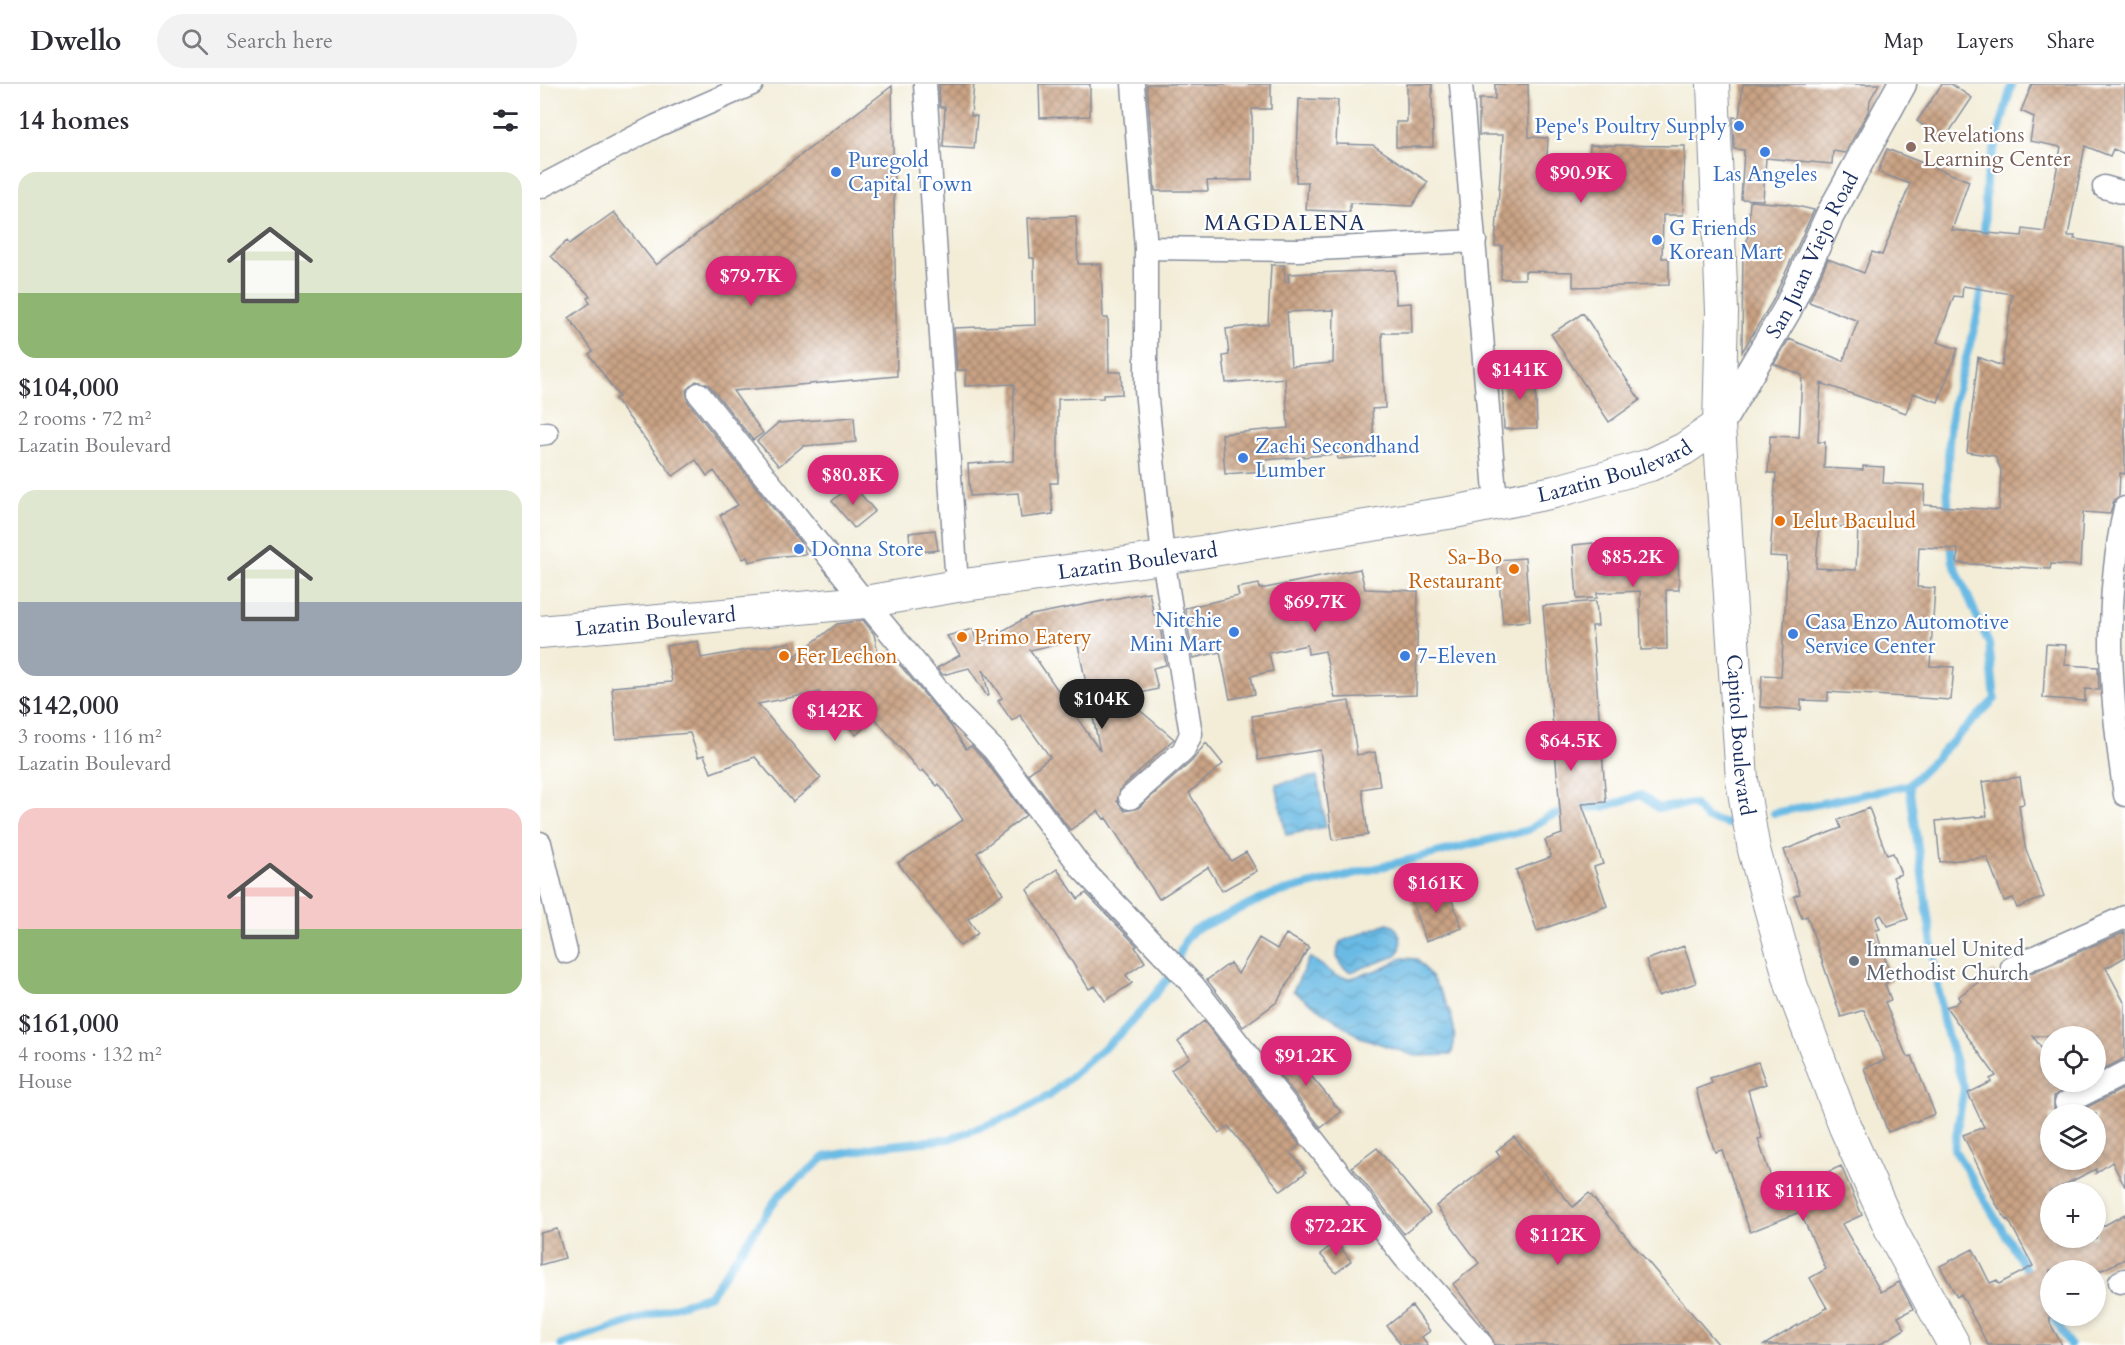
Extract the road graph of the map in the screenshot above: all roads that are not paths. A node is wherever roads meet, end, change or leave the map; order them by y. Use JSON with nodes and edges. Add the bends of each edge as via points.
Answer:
{"nodes":[{"id":1,"x":752,"y":84,"type":"edge"},
{"id":2,"x":925,"y":84,"type":"edge"},
{"id":3,"x":1133,"y":84,"type":"edge"},
{"id":4,"x":1461,"y":84,"type":"edge"},
{"id":5,"x":1713,"y":84,"type":"edge"},
{"id":6,"x":1902,"y":84,"type":"edge"},
{"id":7,"x":540,"y":187,"type":"edge"},
{"id":8,"x":1475,"y":241,"type":"junction"},
{"id":9,"x":1146,"y":248,"type":"junction"},
{"id":10,"x":699,"y":394,"type":"dead end"},
{"id":11,"x":1719,"y":425,"type":"junction"},
{"id":12,"x":1496,"y":504,"type":"junction"},
{"id":13,"x":2125,"y":508,"type":"edge"},
{"id":14,"x":1163,"y":558,"type":"junction"},
{"id":15,"x":957,"y":585,"type":"junction"},
{"id":16,"x":866,"y":602,"type":"junction"},
{"id":17,"x":540,"y":632,"type":"edge"},
{"id":18,"x":2119,"y":705,"type":"edge"},
{"id":19,"x":2125,"y":795,"type":"edge"},
{"id":20,"x":1130,"y":798,"type":"dead end"},
{"id":21,"x":540,"y":843,"type":"edge"},
{"id":22,"x":2125,"y":916,"type":"edge"},
{"id":23,"x":566,"y":952,"type":"dead end"},
{"id":24,"x":2012,"y":967,"type":"dead end"},
{"id":25,"x":2125,"y":1073,"type":"edge"},
{"id":26,"x":2066,"y":1103,"type":"dead end"},
{"id":27,"x":1482,"y":1345,"type":"edge"},
{"id":28,"x":1954,"y":1345,"type":"edge"}],
"edges":[{"from":1,"to":7,"type":"street","via":[[656,126]]},
{"from":2,"to":15,"type":"street"},
{"from":3,"to":9,"type":"street"},
{"from":4,"to":8,"type":"street"},
{"from":5,"to":11,"type":"main road","name":"Capitol Boulevard","via":[[1722,312]]},
{"from":6,"to":11,"type":"street","name":"San Juan Viejo Road","via":[[1835,206],[1787,310]]},
{"from":8,"to":9,"type":"street","via":[[1298,250]]},
{"from":8,"to":12,"type":"street"},
{"from":9,"to":14,"type":"street","via":[[1146,390]]},
{"from":10,"to":16,"type":"street"},
{"from":11,"to":12,"type":"main road","name":"Lazatin Boulevard","via":[[1684,449],[1650,465]]},
{"from":11,"to":28,"type":"main road","name":"Capitol Boulevard","via":[[1743,780],[1754,850],[1792,987],[1845,1127],[1892,1232]]},
{"from":12,"to":14,"type":"main road","name":"Lazatin Boulevard"},
{"from":13,"to":18,"type":"street","via":[[2111,595],[2109,645]]},
{"from":14,"to":15,"type":"main road","name":"Lazatin Boulevard"},
{"from":14,"to":20,"type":"street","via":[[1191,738],[1183,751]]},
{"from":15,"to":16,"type":"main road","name":"Lazatin Boulevard"},
{"from":16,"to":17,"type":"main road","name":"Lazatin Boulevard"},
{"from":16,"to":27,"type":"street","via":[[957,713],[994,750],[1083,870],[1193,985],[1405,1258]]},
{"from":18,"to":19,"type":"street"},
{"from":21,"to":23,"type":"street"},
{"from":22,"to":24,"type":"street"},
{"from":25,"to":26,"type":"street"}]}
